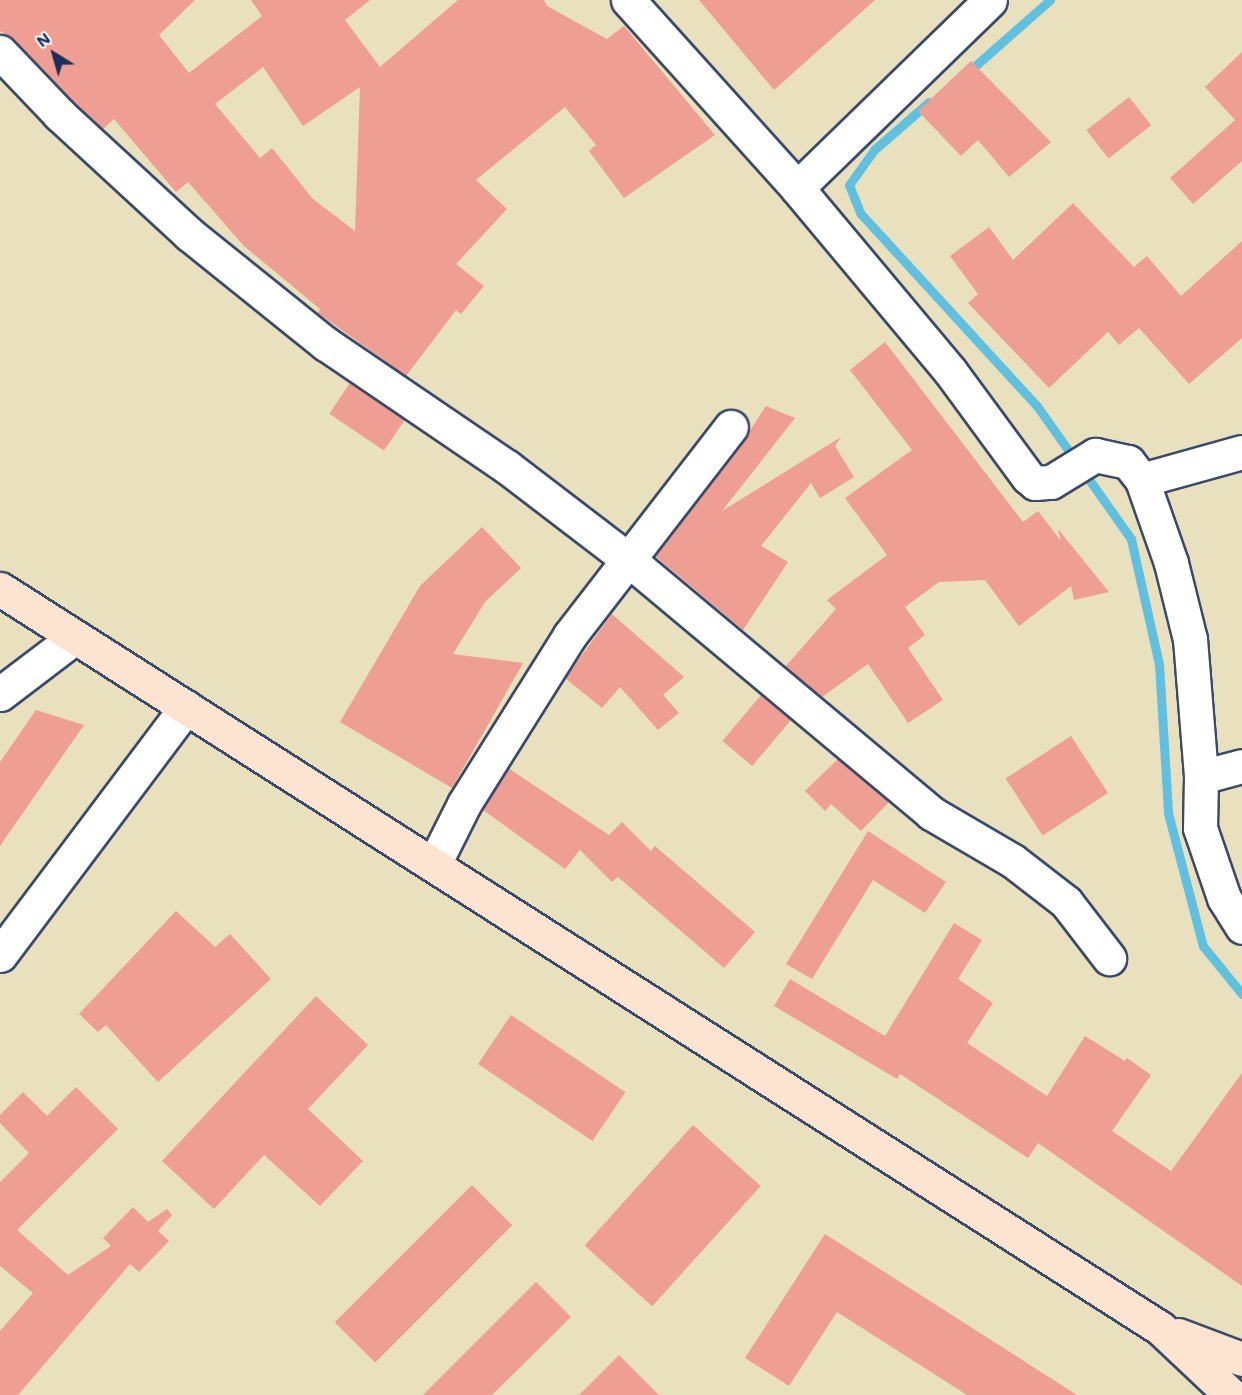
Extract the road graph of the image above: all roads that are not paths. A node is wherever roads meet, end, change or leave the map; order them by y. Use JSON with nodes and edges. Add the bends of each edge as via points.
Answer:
{"nodes":[{"id":1,"x":628,"y":0,"type":"edge"},
{"id":2,"x":990,"y":0,"type":"edge"},
{"id":3,"x":0,"y":52,"type":"edge"},
{"id":4,"x":797,"y":188,"type":"junction"},
{"id":5,"x":731,"y":427,"type":"dead end"},
{"id":6,"x":1242,"y":452,"type":"edge"},
{"id":7,"x":1142,"y":480,"type":"junction"},
{"id":8,"x":630,"y":561,"type":"junction"},
{"id":9,"x":0,"y":589,"type":"edge"},
{"id":10,"x":75,"y":637,"type":"junction"},
{"id":11,"x":0,"y":694,"type":"edge"},
{"id":12,"x":186,"y":707,"type":"junction"},
{"id":13,"x":1242,"y":766,"type":"edge"},
{"id":14,"x":1201,"y":777,"type":"junction"},
{"id":15,"x":434,"y":864,"type":"junction"},
{"id":16,"x":1242,"y":927,"type":"edge"},
{"id":17,"x":0,"y":955,"type":"edge"},
{"id":18,"x":1109,"y":958,"type":"dead end"},
{"id":19,"x":1160,"y":1328,"type":"junction"},
{"id":20,"x":1242,"y":1359,"type":"edge"},
{"id":21,"x":1216,"y":1389,"type":"edge"}],
"edges":[{"from":1,"to":4,"type":"street"},
{"from":2,"to":4,"type":"street"},
{"from":3,"to":8,"type":"street","via":[[59,114],[189,234],[326,344],[507,467]]},
{"from":4,"to":7,"type":"street","via":[[950,371],[1035,483],[1051,482],[1095,455],[1128,462]]},
{"from":5,"to":8,"type":"street"},
{"from":6,"to":7,"type":"street"},
{"from":7,"to":14,"type":"street","via":[[1171,563],[1190,639]]},
{"from":8,"to":15,"type":"street","via":[[570,635],[520,712],[464,804]]},
{"from":8,"to":18,"type":"street","via":[[931,813],[1013,861],[1066,902]]},
{"from":9,"to":10,"type":"main road"},
{"from":10,"to":11,"type":"street"},
{"from":10,"to":12,"type":"main road"},
{"from":12,"to":15,"type":"main road"},
{"from":12,"to":17,"type":"street"},
{"from":13,"to":14,"type":"street"},
{"from":14,"to":16,"type":"street","via":[[1200,828],[1224,898]]},
{"from":15,"to":19,"type":"main road"},
{"from":19,"to":20,"type":"main road"},
{"from":19,"to":21,"type":"main road"}]}
